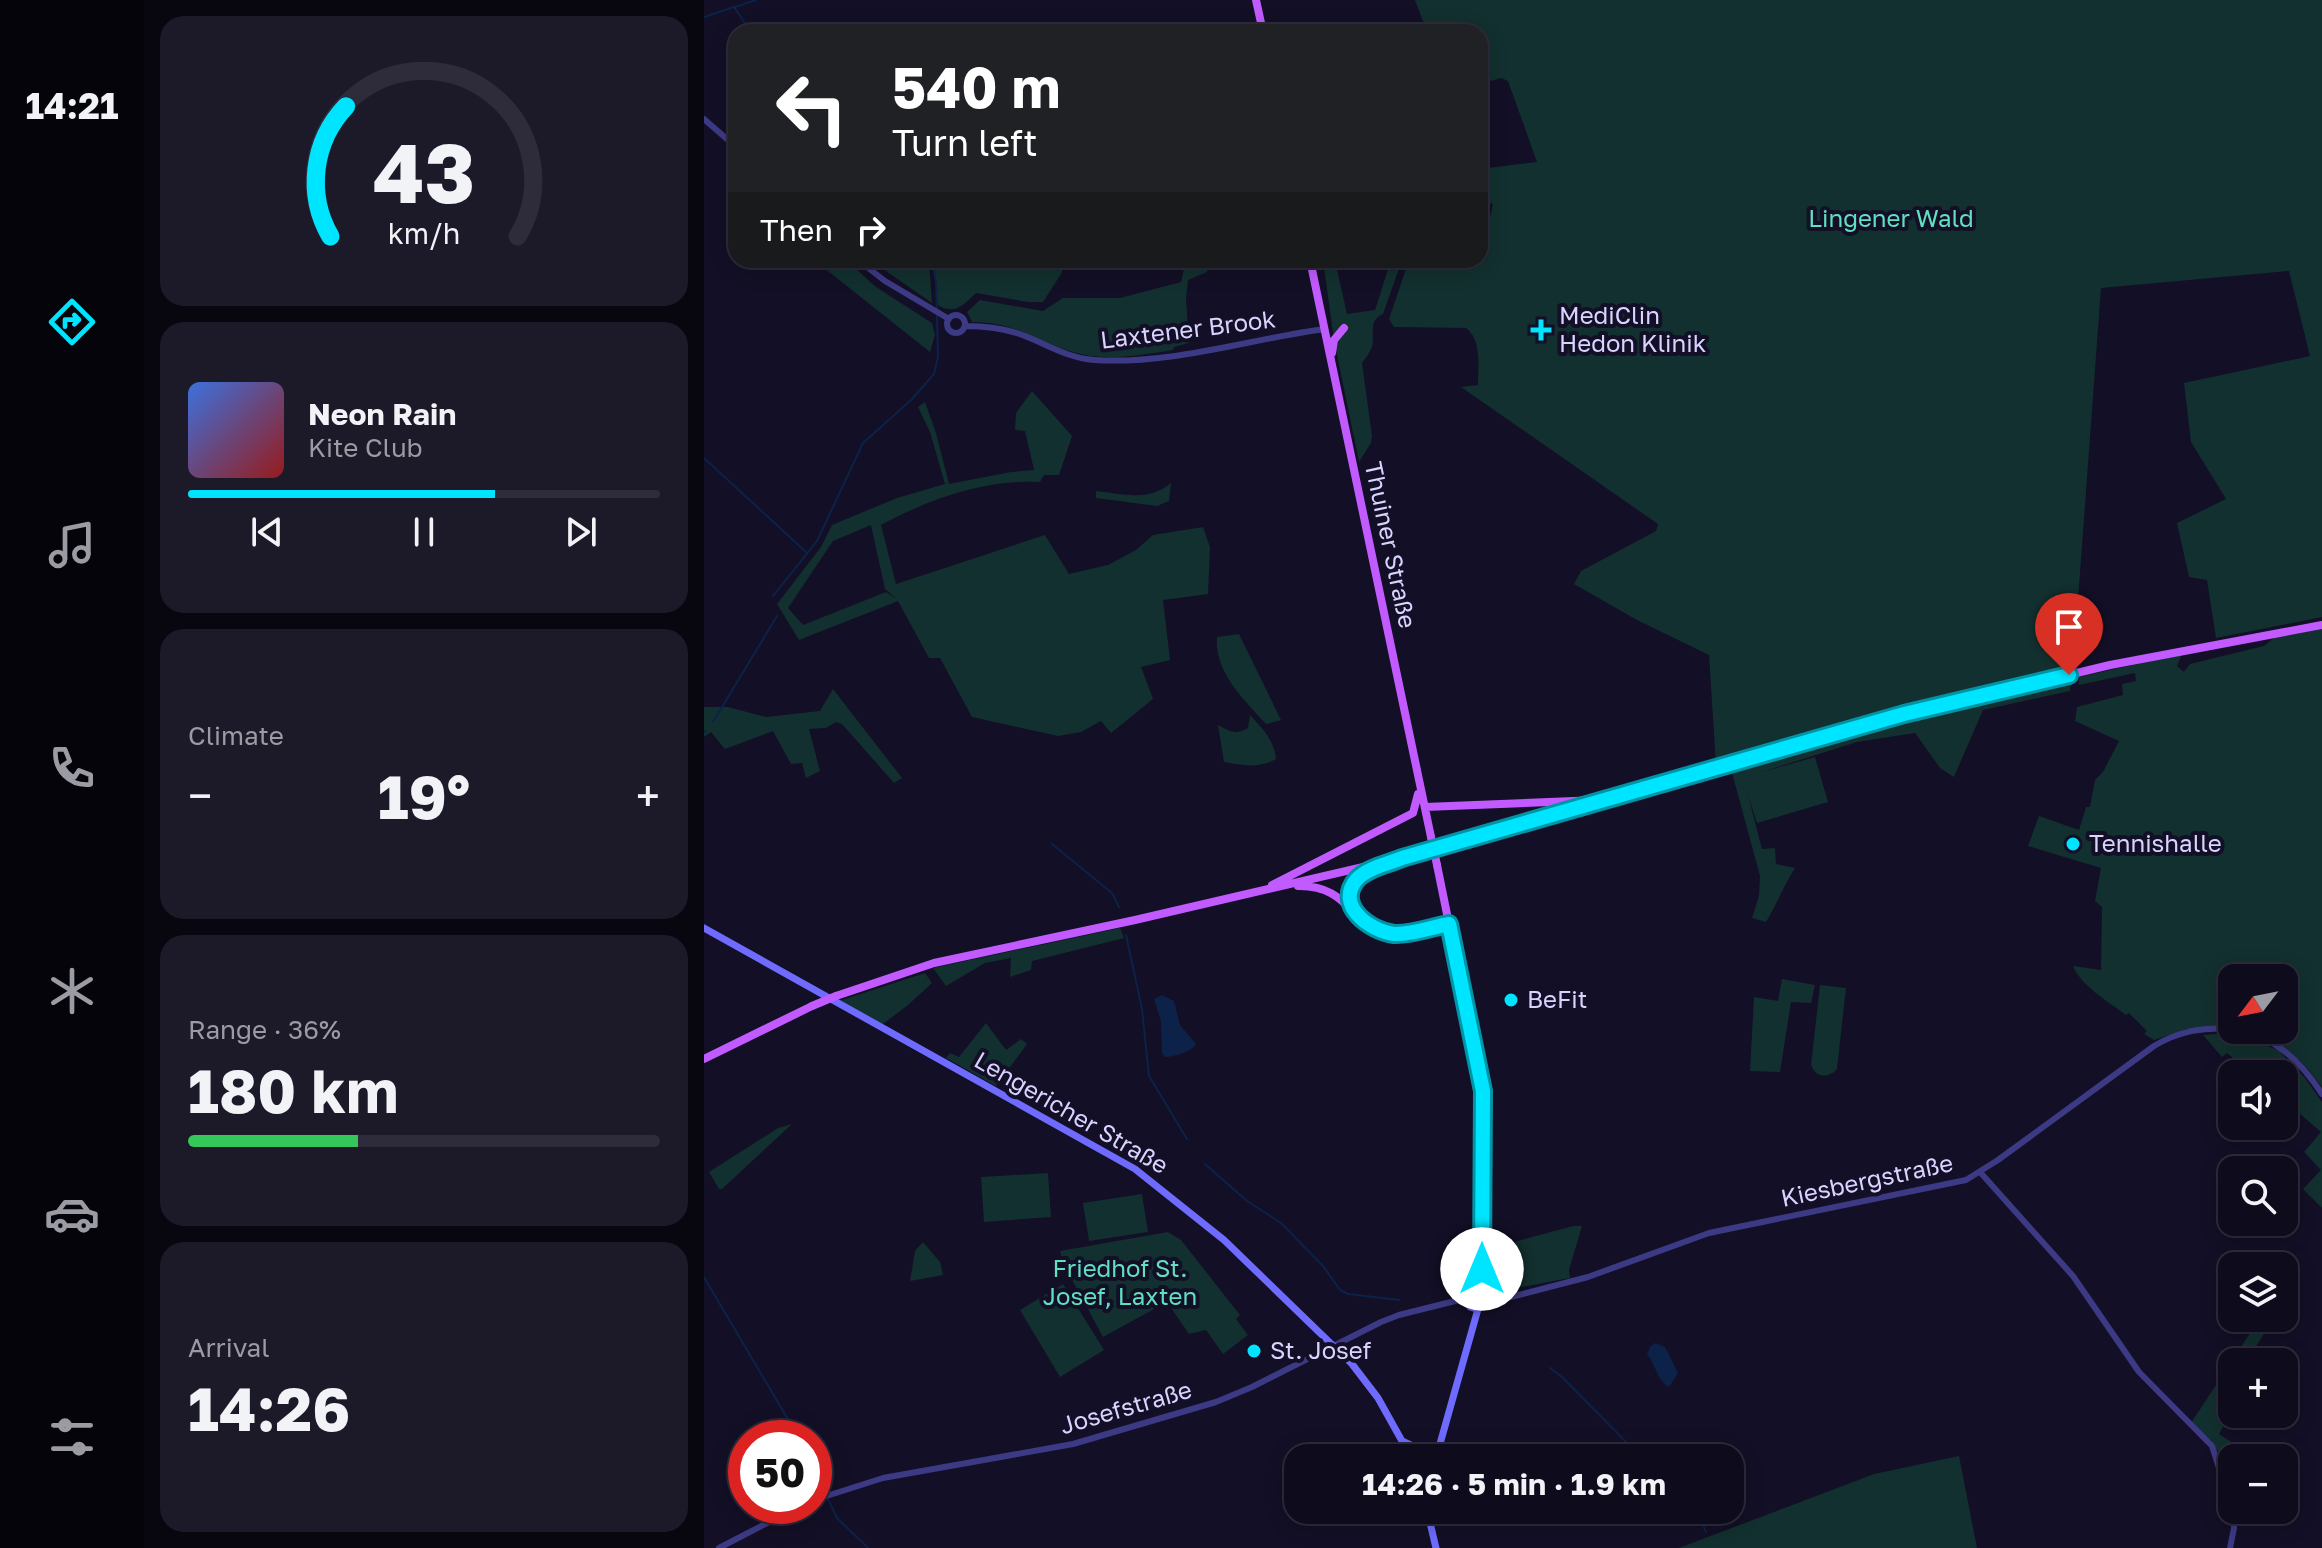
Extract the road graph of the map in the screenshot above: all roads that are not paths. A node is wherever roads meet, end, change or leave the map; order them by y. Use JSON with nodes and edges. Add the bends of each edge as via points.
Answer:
{"nodes":[{"id":1,"x":1256,"y":0,"type":"edge"},
{"id":2,"x":1261,"y":24,"type":"edge"},
{"id":3,"x":704,"y":119,"type":"edge"},
{"id":4,"x":728,"y":140,"type":"edge"},
{"id":5,"x":868,"y":268,"type":"edge"},
{"id":6,"x":1312,"y":268,"type":"edge"},
{"id":7,"x":949,"y":319,"type":"junction"},
{"id":8,"x":965,"y":326,"type":"junction"},
{"id":9,"x":1344,"y":328,"type":"dead end"},
{"id":10,"x":1325,"y":329,"type":"junction"},
{"id":11,"x":1331,"y":358,"type":"junction"},
{"id":12,"x":2322,"y":625,"type":"edge"},
{"id":13,"x":1419,"y":783,"type":"junction"},
{"id":14,"x":1614,"y":799,"type":"junction"},
{"id":15,"x":1426,"y":812,"type":"junction"},
{"id":16,"x":1413,"y":813,"type":"junction"},
{"id":17,"x":1402,"y":858,"type":"junction"},
{"id":18,"x":1277,"y":888,"type":"junction"},
{"id":19,"x":1249,"y":894,"type":"junction"},
{"id":20,"x":1445,"y":903,"type":"junction"},
{"id":21,"x":1356,"y":915,"type":"junction"},
{"id":22,"x":1449,"y":924,"type":"junction"},
{"id":23,"x":704,"y":928,"type":"edge"},
{"id":24,"x":1426,"y":928,"type":"junction"},
{"id":25,"x":2218,"y":1030,"type":"edge"},
{"id":26,"x":2275,"y":1044,"type":"edge"},
{"id":27,"x":704,"y":1059,"type":"edge"},
{"id":28,"x":2322,"y":1094,"type":"edge"},
{"id":29,"x":1980,"y":1172,"type":"junction"},
{"id":30,"x":1476,"y":1301,"type":"junction"},
{"id":31,"x":1333,"y":1346,"type":"junction"},
{"id":32,"x":1409,"y":1444,"type":"edge"},
{"id":33,"x":1440,"y":1444,"type":"edge"},
{"id":34,"x":2218,"y":1459,"type":"edge"},
{"id":35,"x":832,"y":1493,"type":"edge"},
{"id":36,"x":765,"y":1524,"type":"edge"},
{"id":37,"x":1430,"y":1524,"type":"edge"},
{"id":38,"x":2234,"y":1524,"type":"edge"},
{"id":39,"x":719,"y":1548,"type":"edge"},
{"id":40,"x":1436,"y":1548,"type":"edge"},
{"id":41,"x":2230,"y":1548,"type":"edge"}],
"edges":[{"from":1,"to":2,"type":"main road"},
{"from":3,"to":4,"type":"street"},
{"from":5,"to":7,"type":"street"},
{"from":6,"to":10,"type":"main road","name":"Thuiner Straße"},
{"from":7,"to":8,"type":"street","via":[[961,316]]},
{"from":7,"to":8,"type":"street","via":[[952,331]]},
{"from":8,"to":10,"type":"street","name":"Laxtener Brook","via":[[1005,329],[1078,357],[1110,360],[1175,355]]},
{"from":9,"to":11,"type":"main road","via":[[1334,340]]},
{"from":10,"to":11,"type":"main road","name":"Thuiner Straße"},
{"from":11,"to":13,"type":"main road","name":"Thuiner Straße"},
{"from":12,"to":14,"type":"main road","via":[[2110,665],[1904,714]]},
{"from":13,"to":15,"type":"main road","name":"Thuiner Straße"},
{"from":13,"to":16,"type":"main road"},
{"from":14,"to":15,"type":"main road"},
{"from":14,"to":17,"type":"main road"},
{"from":15,"to":16,"type":"main road"},
{"from":15,"to":20,"type":"main road","name":"Thuiner Straße","bridge":true},
{"from":16,"to":19,"type":"main road"},
{"from":17,"to":18,"type":"main road"},
{"from":17,"to":21,"type":"main road","via":[[1358,878],[1350,896]]},
{"from":18,"to":19,"type":"main road"},
{"from":18,"to":21,"type":"main road","via":[[1322,888],[1340,897]]},
{"from":19,"to":27,"type":"main road","bridge":true,"via":[[907,970],[812,1006]]},
{"from":20,"to":22,"type":"main road","name":"Thuiner Straße"},
{"from":20,"to":24,"type":"main road","via":[[1438,920]]},
{"from":21,"to":24,"type":"main road","via":[[1383,932]]},
{"from":22,"to":24,"type":"main road"},
{"from":22,"to":30,"type":"main road","via":[[1483,1091],[1482,1254]]},
{"from":23,"to":31,"type":"main road","name":"Lengericher Straße","via":[[1126,1164],[1231,1246]]},
{"from":25,"to":29,"type":"street","name":"Kiesbergstraße","via":[[2198,1029],[2154,1046]]},
{"from":26,"to":28,"type":"street","name":"Kiesbergstraße","via":[[2307,1071]]},
{"from":29,"to":30,"type":"street","name":"Kiesbergstraße","via":[[1950,1184],[1709,1233],[1588,1277]]},
{"from":29,"to":34,"type":"street","via":[[2073,1276],[2139,1372],[2208,1441]]},
{"from":30,"to":31,"type":"street","name":"Josefstraße","via":[[1399,1315]]},
{"from":30,"to":33,"type":"main road"},
{"from":31,"to":32,"type":"main road","name":"Lengericher Straße","via":[[1369,1384],[1398,1436]]},
{"from":31,"to":35,"type":"street","name":"Josefstraße","via":[[1233,1395],[1124,1429],[1031,1453],[883,1478]]},
{"from":36,"to":39,"type":"street"},
{"from":37,"to":40,"type":"main road"},
{"from":38,"to":41,"type":"street"}]}
